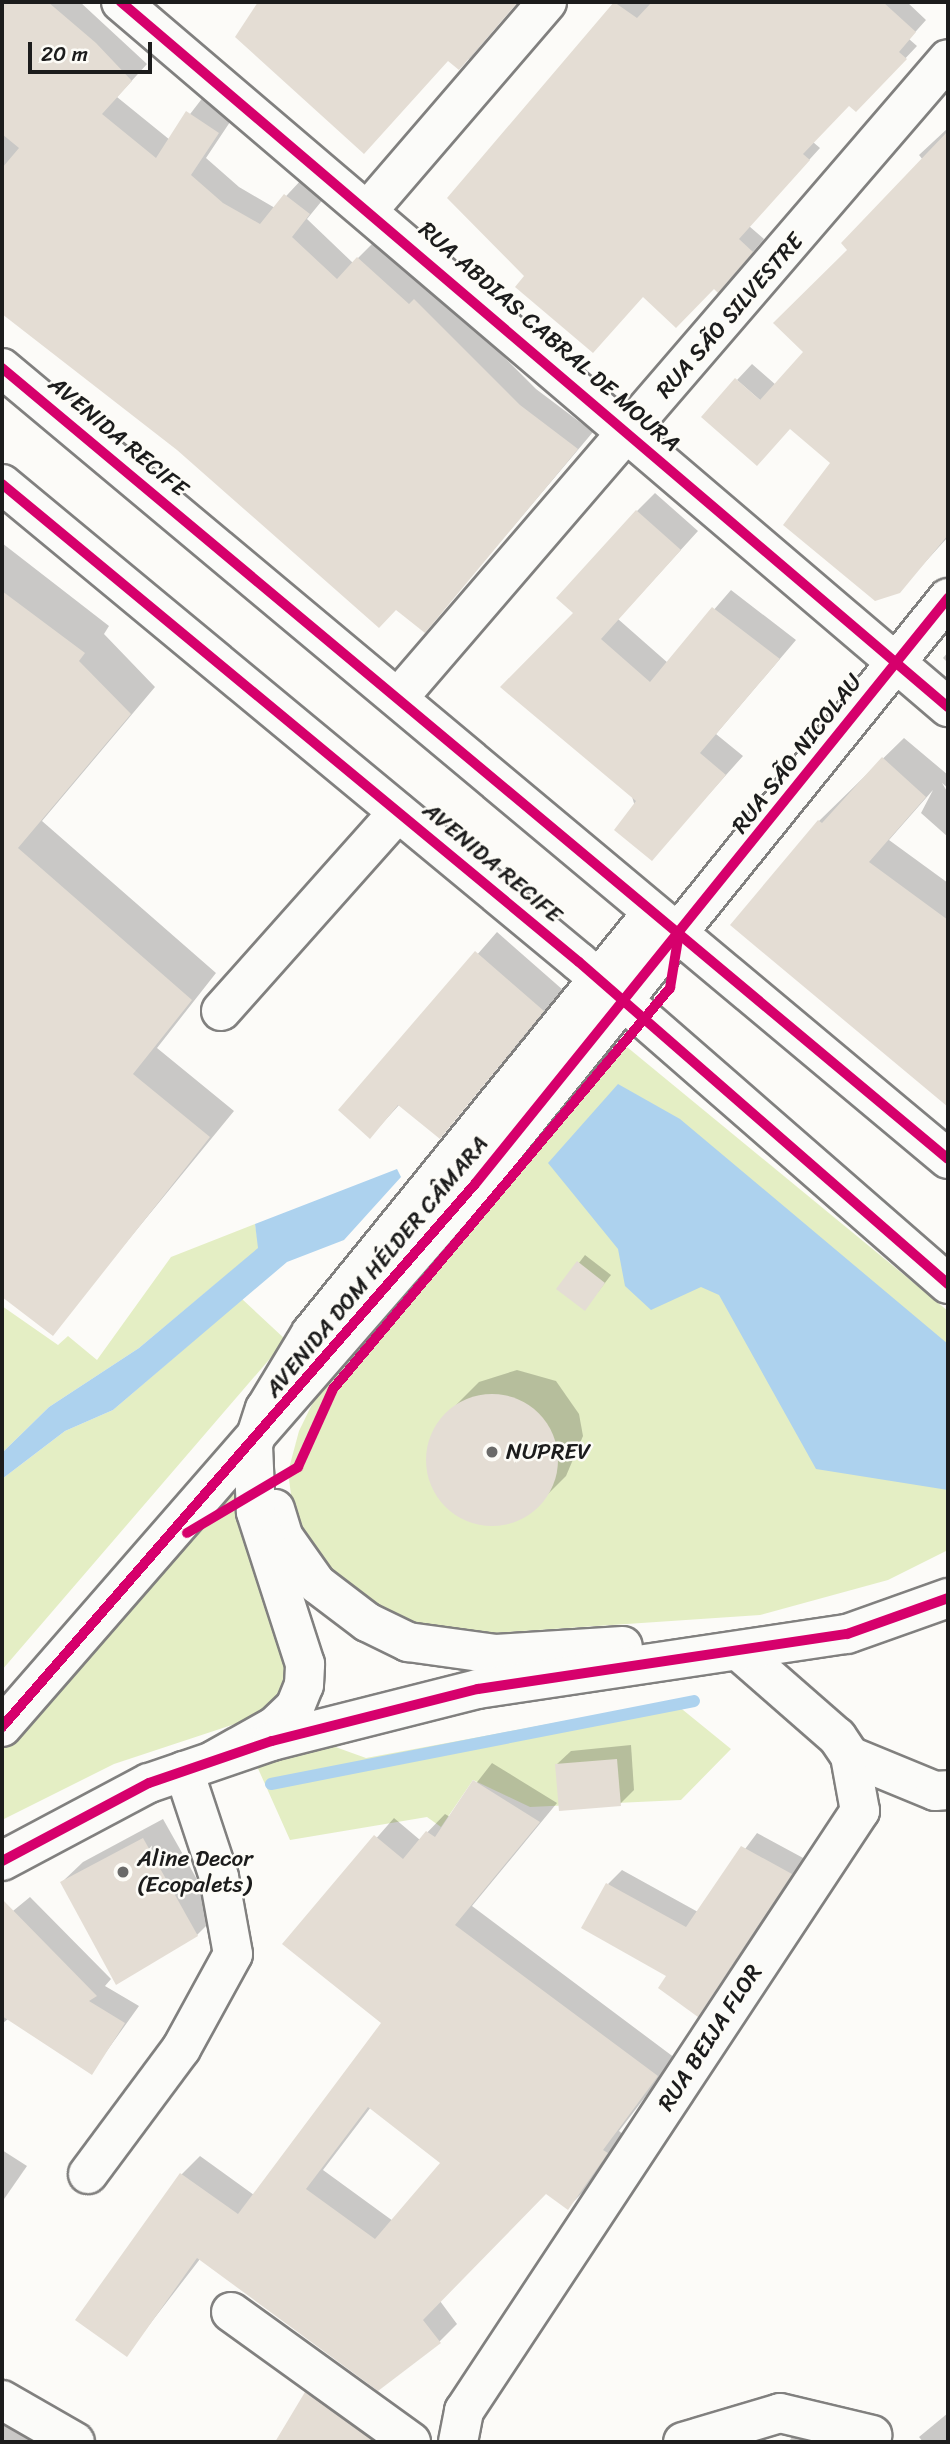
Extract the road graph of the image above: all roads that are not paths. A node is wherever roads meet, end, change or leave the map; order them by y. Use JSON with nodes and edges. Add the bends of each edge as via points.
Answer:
{"nodes":[{"id":1,"x":121,"y":2,"type":"edge"},
{"id":2,"x":548,"y":2,"type":"edge"},
{"id":3,"x":948,"y":59,"type":"edge"},
{"id":4,"x":369,"y":209,"type":"junction"},
{"id":5,"x":2,"y":368,"type":"edge"},
{"id":6,"x":629,"y":433,"type":"junction"},
{"id":7,"x":2,"y":484,"type":"edge"},
{"id":8,"x":948,"y":598,"type":"edge"},
{"id":9,"x":895,"y":662,"type":"junction"},
{"id":10,"x":398,"y":698,"type":"junction"},
{"id":11,"x":948,"y":707,"type":"edge"},
{"id":12,"x":398,"y":812,"type":"junction"},
{"id":13,"x":664,"y":925,"type":"junction"},
{"id":14,"x":612,"y":990,"type":"junction"},
{"id":15,"x":221,"y":1011,"type":"dead end"},
{"id":16,"x":948,"y":1159,"type":"edge"},
{"id":17,"x":948,"y":1284,"type":"edge"},
{"id":18,"x":281,"y":1414,"type":"junction"},
{"id":19,"x":253,"y":1445,"type":"junction"},
{"id":20,"x":948,"y":1598,"type":"edge"},
{"id":21,"x":741,"y":1653,"type":"junction"},
{"id":22,"x":2,"y":1727,"type":"edge"},
{"id":23,"x":850,"y":1756,"type":"junction"},
{"id":24,"x":199,"y":1766,"type":"junction"},
{"id":25,"x":948,"y":1790,"type":"edge"},
{"id":26,"x":2,"y":1861,"type":"edge"},
{"id":27,"x":88,"y":2174,"type":"dead end"},
{"id":28,"x":231,"y":2312,"type":"dead end"},
{"id":29,"x":2,"y":2400,"type":"edge"},
{"id":30,"x":872,"y":2435,"type":"dead end"},
{"id":31,"x":75,"y":2442,"type":"edge"},
{"id":32,"x":411,"y":2442,"type":"edge"},
{"id":33,"x":458,"y":2442,"type":"edge"},
{"id":34,"x":683,"y":2442,"type":"edge"}],
"edges":[{"from":1,"to":4,"type":"main road","name":"RUA ABDIAS CABRAL DE MOURA"},
{"from":2,"to":4,"type":"main road"},
{"from":3,"to":6,"type":"main road","name":"RUA SÃO SILVESTRE"},
{"from":4,"to":6,"type":"main road","name":"RUA ABDIAS CABRAL DE MOURA"},
{"from":5,"to":10,"type":"main road","name":"AVENIDA RECIFE"},
{"from":6,"to":9,"type":"main road","name":"RUA ABDIAS CABRAL DE MOURA"},
{"from":6,"to":10,"type":"main road","name":"RUA SÃO SILVESTRE"},
{"from":7,"to":12,"type":"main road","name":"AVENIDA RECIFE"},
{"from":8,"to":9,"type":"main road","name":"RUA SÃO NICOLAU"},
{"from":9,"to":11,"type":"main road","name":"RUA ABDIAS CABRAL DE MOURA"},
{"from":9,"to":13,"type":"main road","name":"RUA SÃO NICOLAU"},
{"from":10,"to":13,"type":"main road","name":"AVENIDA RECIFE"},
{"from":12,"to":14,"type":"main road","name":"AVENIDA RECIFE"},
{"from":12,"to":15,"type":"main road"},
{"from":13,"to":14,"type":"main road","name":"AVENIDA DOM HÉLDER CÂMARA"},
{"from":13,"to":16,"type":"main road","name":"AVENIDA RECIFE"},
{"from":14,"to":17,"type":"main road","name":"AVENIDA RECIFE"},
{"from":14,"to":18,"type":"main road","name":"AVENIDA DOM HÉLDER CÂMARA"},
{"from":14,"to":19,"type":"main road","name":"AVENIDA DOM HÉLDER CÂMARA","via":[[311,1333],[265,1409]]},
{"from":18,"to":19,"type":"main road","name":"AVENIDA DOM HÉLDER CÂMARA"},
{"from":18,"to":21,"type":"main road","via":[[271,1470],[284,1536],[317,1584],[367,1622],[408,1642],[496,1654],[614,1645]]},
{"from":19,"to":22,"type":"main road","name":"AVENIDA DOM HÉLDER CÂMARA"},
{"from":19,"to":24,"type":"main road","name":"AVENIDA DOM HÉLDER CÂMARA","via":[[256,1512],[305,1664],[304,1685],[295,1707],[275,1726]]},
{"from":20,"to":21,"type":"main road","name":"AVENIDA DOM HÉLDER CÂMARA","via":[[847,1634]]},
{"from":21,"to":23,"type":"main road","name":"RUA BEIJA FLOR","via":[[823,1720]]},
{"from":21,"to":24,"type":"main road","name":"AVENIDA DOM HÉLDER CÂMARA","via":[[478,1689]]},
{"from":23,"to":25,"type":"main road","via":[[925,1787]]},
{"from":23,"to":33,"type":"main road","name":"RUA BEIJA FLOR","via":[[860,1811],[464,2411]]},
{"from":24,"to":26,"type":"main road","name":"AVENIDA DOM HÉLDER CÂMARA","via":[[66,1822]]},
{"from":24,"to":27,"type":"main road","via":[[233,1954],[181,2049]]},
{"from":28,"to":32,"type":"main road"},
{"from":29,"to":31,"type":"main road"},
{"from":30,"to":34,"type":"main road","via":[[780,2413]]}]}
